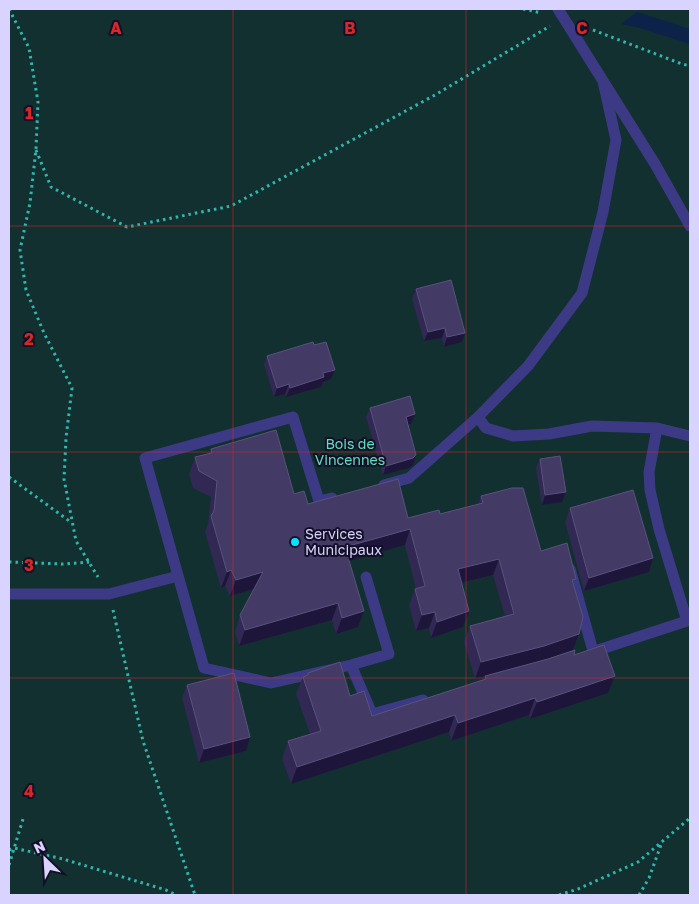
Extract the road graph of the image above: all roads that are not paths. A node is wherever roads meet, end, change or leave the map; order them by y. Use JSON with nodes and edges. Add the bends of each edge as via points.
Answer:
{"nodes":[{"id":1,"x":560,"y":13,"type":"edge"},
{"id":2,"x":603,"y":81,"type":"junction"},
{"id":3,"x":690,"y":226,"type":"edge"},
{"id":4,"x":478,"y":417,"type":"junction"},
{"id":5,"x":657,"y":428,"type":"junction"},
{"id":6,"x":690,"y":436,"type":"edge"},
{"id":7,"x":373,"y":487,"type":"edge"},
{"id":8,"x":346,"y":494,"type":"edge"},
{"id":9,"x":568,"y":560,"type":"edge"},
{"id":10,"x":178,"y":576,"type":"junction"},
{"id":11,"x":366,"y":577,"type":"dead end"},
{"id":12,"x":9,"y":594,"type":"edge"},
{"id":13,"x":689,"y":621,"type":"edge"},
{"id":14,"x":351,"y":666,"type":"junction"},
{"id":15,"x":437,"y":696,"type":"edge"}],
"edges":[{"from":1,"to":2,"type":"lane"},
{"from":2,"to":3,"type":"lane"},
{"from":2,"to":4,"type":"lane","via":[[616,140],[603,212],[582,293],[528,366]]},
{"from":4,"to":5,"type":"lane","via":[[486,428],[513,436],[549,434],[592,426]]},
{"from":4,"to":7,"type":"lane","via":[[409,478]]},
{"from":5,"to":6,"type":"lane"},
{"from":5,"to":13,"type":"lane","via":[[649,472],[650,490]]},
{"from":8,"to":10,"type":"lane","via":[[319,502],[293,417],[145,458]]},
{"from":9,"to":13,"type":"lane","via":[[589,653]]},
{"from":10,"to":12,"type":"lane","via":[[109,594]]},
{"from":10,"to":14,"type":"lane","via":[[204,668],[271,683]]},
{"from":11,"to":14,"type":"lane","via":[[389,654]]},
{"from":14,"to":15,"type":"lane","via":[[372,714]]}]}
